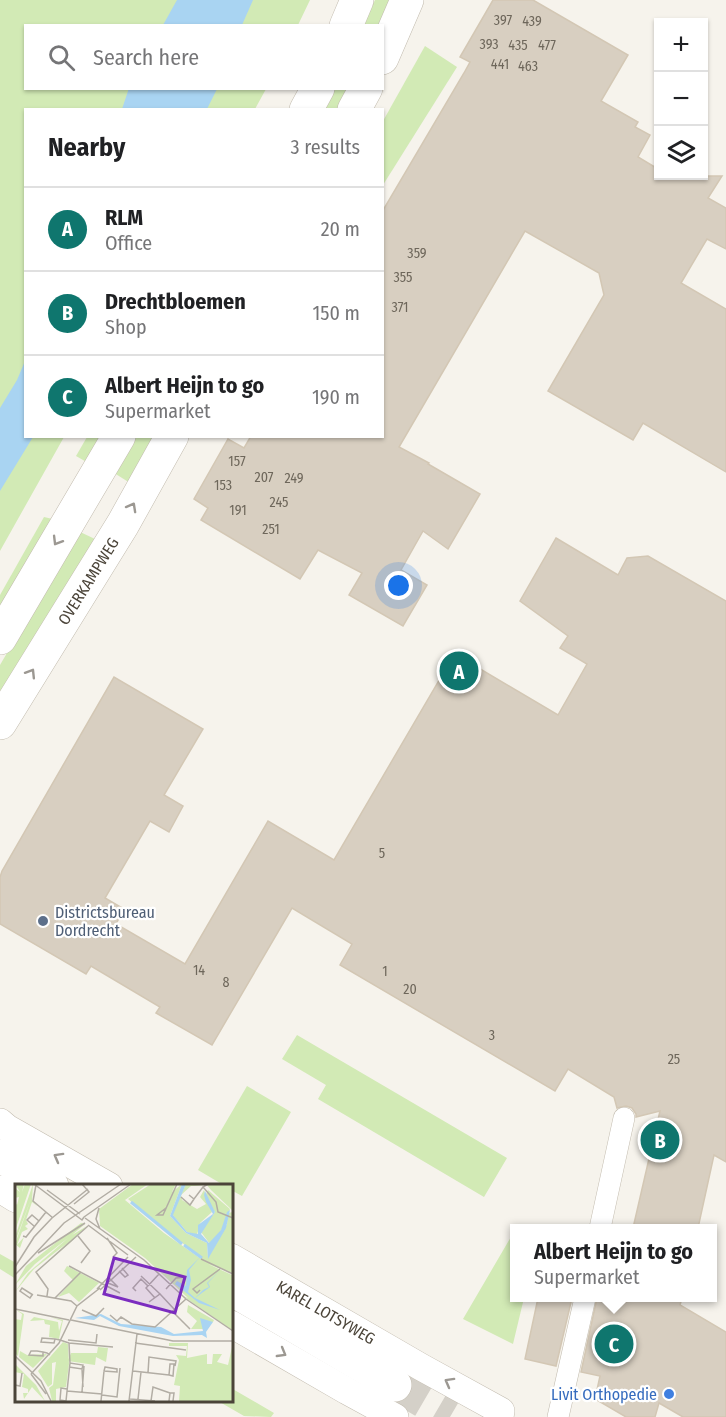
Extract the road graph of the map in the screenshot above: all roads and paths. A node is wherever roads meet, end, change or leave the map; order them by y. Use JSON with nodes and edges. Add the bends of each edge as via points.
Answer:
{"nodes":[{"id":1,"x":357,"y":0,"type":"edge"},
{"id":2,"x":407,"y":0,"type":"edge"},
{"id":3,"x":347,"y":24,"type":"edge"},
{"id":4,"x":384,"y":53,"type":"edge"},
{"id":5,"x":317,"y":90,"type":"edge"},
{"id":6,"x":365,"y":90,"type":"edge"},
{"id":7,"x":307,"y":108,"type":"edge"},
{"id":8,"x":355,"y":108,"type":"edge"},
{"id":9,"x":118,"y":438,"type":"edge"},
{"id":10,"x":171,"y":438,"type":"edge"},
{"id":11,"x":0,"y":638,"type":"edge"},
{"id":12,"x":0,"y":723,"type":"edge"},
{"id":13,"x":624,"y":1118,"type":"dead end"},
{"id":14,"x":0,"y":1122,"type":"edge"},
{"id":15,"x":0,"y":1156,"type":"edge"},
{"id":16,"x":49,"y":1184,"type":"edge"},
{"id":17,"x":105,"y":1184,"type":"edge"},
{"id":18,"x":0,"y":1189,"type":"edge"},
{"id":19,"x":15,"y":1198,"type":"edge"},
{"id":20,"x":601,"y":1224,"type":"edge"},
{"id":21,"x":232,"y":1258,"type":"edge"},
{"id":22,"x":232,"y":1291,"type":"edge"},
{"id":23,"x":584,"y":1302,"type":"edge"},
{"id":24,"x":232,"y":1325,"type":"edge"},
{"id":25,"x":401,"y":1396,"type":"edge"},
{"id":26,"x":500,"y":1414,"type":"edge"},
{"id":27,"x":558,"y":1417,"type":"edge"}],
"edges":[{"from":1,"to":3,"type":"street"},
{"from":2,"to":4,"type":"street"},
{"from":5,"to":7,"type":"street"},
{"from":6,"to":8,"type":"street"},
{"from":9,"to":11,"type":"street","one_way":true},
{"from":12,"to":10,"type":"street","name":"OVERKAMPWEG","one_way":true,"via":[[123,524]]},
{"from":13,"to":20,"type":"street"},
{"from":17,"to":14,"type":"street","one_way":true},
{"from":15,"to":16,"type":"street"},
{"from":18,"to":19,"type":"street"},
{"from":21,"to":25,"type":"street","name":"KAREL LOTSYWEG"},
{"from":22,"to":25,"type":"street","name":"KAREL LOTSYWEG"},
{"from":23,"to":27,"type":"street"},
{"from":24,"to":25,"type":"street","name":"KAREL LOTSYWEG","one_way":true,"via":[[347,1391]]},
{"from":26,"to":25,"type":"street","name":"KAREL LOTSYWEG","one_way":true}]}
